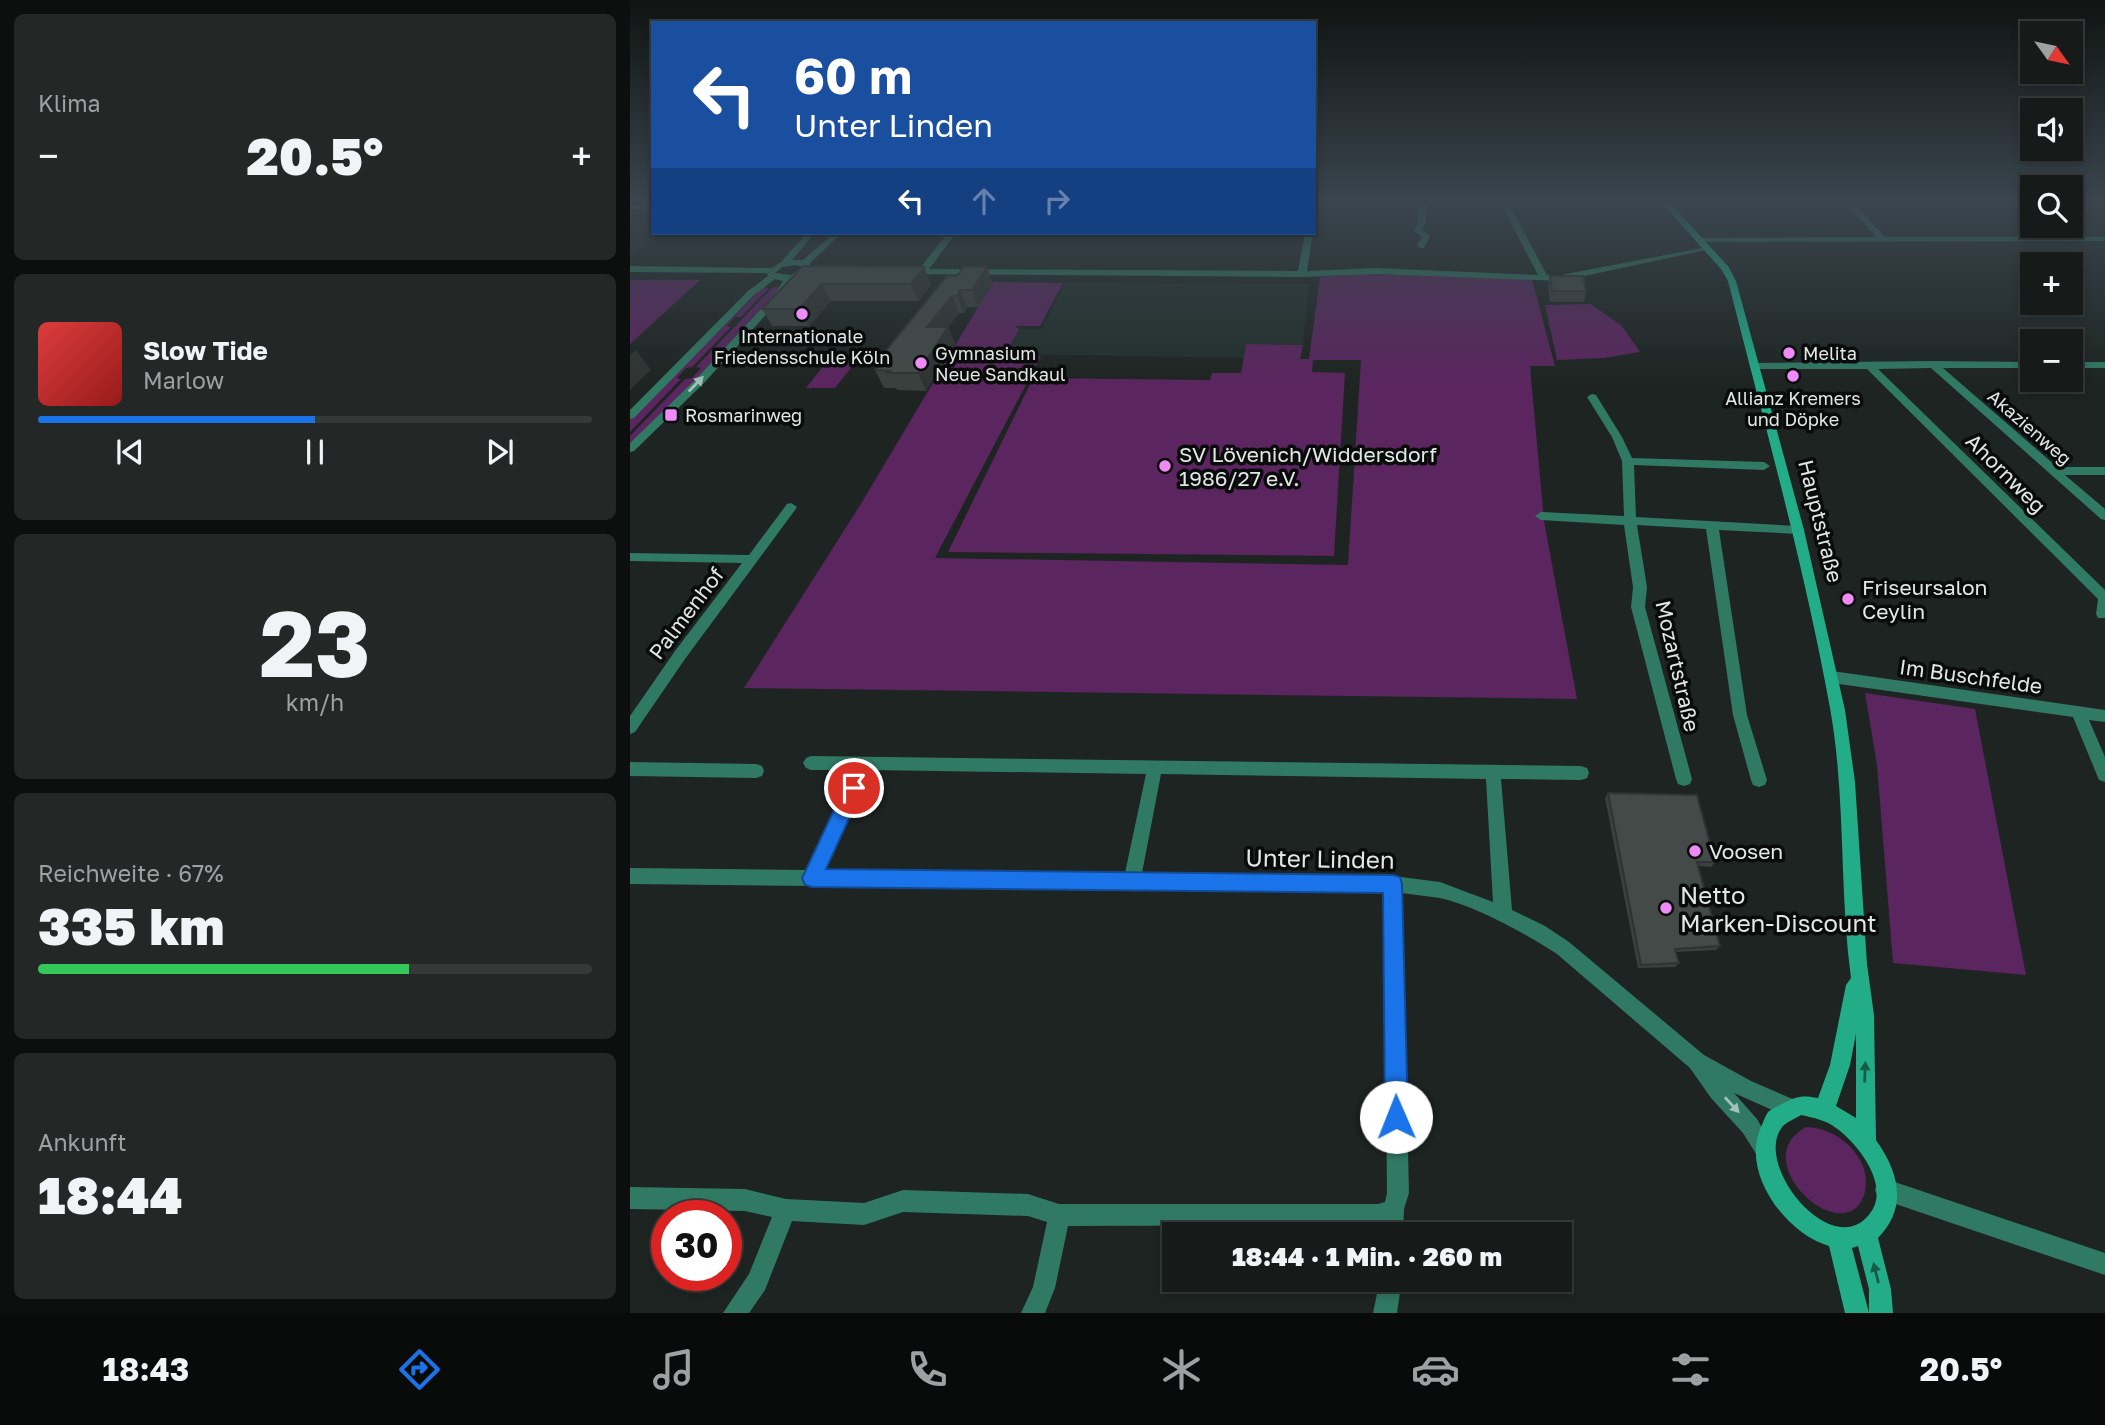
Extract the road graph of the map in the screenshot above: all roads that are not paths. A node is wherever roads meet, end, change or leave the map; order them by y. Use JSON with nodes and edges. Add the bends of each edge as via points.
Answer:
{"nodes":[{"id":1,"x":785,"y":263,"type":"edge"},
{"id":2,"x":787,"y":263,"type":"edge"},
{"id":3,"x":808,"y":263,"type":"edge"},
{"id":4,"x":929,"y":263,"type":"edge"},
{"id":5,"x":1304,"y":263,"type":"edge"},
{"id":6,"x":1537,"y":263,"type":"edge"},
{"id":7,"x":1630,"y":263,"type":"edge"},
{"id":8,"x":1718,"y":263,"type":"edge"},
{"id":9,"x":805,"y":266,"type":"junction"},
{"id":10,"x":630,"y":269,"type":"edge"},
{"id":11,"x":820,"y":270,"type":"edge"},
{"id":12,"x":898,"y":271,"type":"edge"},
{"id":13,"x":923,"y":271,"type":"junction"},
{"id":14,"x":772,"y":274,"type":"junction"},
{"id":15,"x":1302,"y":274,"type":"junction"},
{"id":16,"x":1543,"y":275,"type":"junction"},
{"id":17,"x":790,"y":277,"type":"junction"},
{"id":18,"x":1932,"y":364,"type":"junction"},
{"id":19,"x":1869,"y":365,"type":"junction"},
{"id":20,"x":2020,"y":365,"type":"edge"},
{"id":21,"x":2083,"y":365,"type":"edge"},
{"id":22,"x":2105,"y":365,"type":"edge"},
{"id":23,"x":1755,"y":366,"type":"junction"},
{"id":24,"x":1592,"y":397,"type":"dead end"},
{"id":25,"x":630,"y":416,"type":"edge"},
{"id":26,"x":630,"y":449,"type":"edge"},
{"id":27,"x":1628,"y":461,"type":"junction"},
{"id":28,"x":1764,"y":466,"type":"dead end"},
{"id":29,"x":2054,"y":471,"type":"junction"},
{"id":30,"x":2105,"y":471,"type":"edge"},
{"id":31,"x":791,"y":507,"type":"dead end"},
{"id":32,"x":1541,"y":516,"type":"dead end"},
{"id":33,"x":2105,"y":516,"type":"edge"},
{"id":34,"x":1630,"y":520,"type":"junction"},
{"id":35,"x":1712,"y":526,"type":"junction"},
{"id":36,"x":1798,"y":530,"type":"junction"},
{"id":37,"x":630,"y":556,"type":"edge"},
{"id":38,"x":752,"y":559,"type":"junction"},
{"id":39,"x":2103,"y":614,"type":"dead end"},
{"id":40,"x":1832,"y":677,"type":"junction"},
{"id":41,"x":2077,"y":712,"type":"junction"},
{"id":42,"x":2105,"y":716,"type":"edge"},
{"id":43,"x":630,"y":728,"type":"edge"},
{"id":44,"x":811,"y":763,"type":"dead end"},
{"id":45,"x":864,"y":765,"type":"junction"},
{"id":46,"x":1155,"y":766,"type":"junction"},
{"id":47,"x":630,"y":769,"type":"edge"},
{"id":48,"x":756,"y":771,"type":"dead end"},
{"id":49,"x":1493,"y":771,"type":"junction"},
{"id":50,"x":1581,"y":773,"type":"dead end"},
{"id":51,"x":2105,"y":775,"type":"edge"},
{"id":52,"x":1684,"y":779,"type":"dead end"},
{"id":53,"x":1759,"y":779,"type":"dead end"},
{"id":54,"x":630,"y":876,"type":"edge"},
{"id":55,"x":812,"y":878,"type":"junction"},
{"id":56,"x":1132,"y":882,"type":"junction"},
{"id":57,"x":1393,"y":884,"type":"junction"},
{"id":58,"x":1503,"y":914,"type":"junction"},
{"id":59,"x":1858,"y":964,"type":"junction"},
{"id":60,"x":1697,"y":1061,"type":"junction"},
{"id":61,"x":1790,"y":1108,"type":"junction"},
{"id":62,"x":1825,"y":1108,"type":"junction"},
{"id":63,"x":1866,"y":1140,"type":"junction"},
{"id":64,"x":1765,"y":1150,"type":"junction"},
{"id":65,"x":1886,"y":1190,"type":"junction"},
{"id":66,"x":630,"y":1198,"type":"edge"},
{"id":67,"x":1392,"y":1209,"type":"junction"},
{"id":68,"x":786,"y":1210,"type":"junction"},
{"id":69,"x":1059,"y":1215,"type":"junction"},
{"id":70,"x":1392,"y":1222,"type":"edge"},
{"id":71,"x":1866,"y":1234,"type":"junction"},
{"id":72,"x":1838,"y":1238,"type":"junction"},
{"id":73,"x":2105,"y":1264,"type":"edge"},
{"id":74,"x":1389,"y":1292,"type":"edge"},
{"id":75,"x":735,"y":1313,"type":"edge"},
{"id":76,"x":1033,"y":1313,"type":"edge"},
{"id":77,"x":1385,"y":1313,"type":"edge"},
{"id":78,"x":1857,"y":1313,"type":"edge"},
{"id":79,"x":1881,"y":1313,"type":"edge"}],
"edges":[{"from":1,"to":14,"type":"street"},
{"from":2,"to":9,"type":"street"},
{"from":3,"to":9,"type":"street"},
{"from":4,"to":13,"type":"street"},
{"from":5,"to":15,"type":"street"},
{"from":6,"to":16,"type":"street"},
{"from":7,"to":16,"type":"street","via":[[1571,278]]},
{"from":8,"to":23,"type":"street","name":"Hauptstraße","via":[[1732,281]]},
{"from":9,"to":11,"type":"street"},
{"from":9,"to":17,"type":"street"},
{"from":10,"to":14,"type":"street"},
{"from":12,"to":13,"type":"street"},
{"from":13,"to":15,"type":"street"},
{"from":14,"to":17,"type":"street"},
{"from":14,"to":25,"type":"street"},
{"from":15,"to":16,"type":"street"},
{"from":26,"to":17,"type":"street","one_way":true,"via":[[709,371]]},
{"from":18,"to":19,"type":"street"},
{"from":18,"to":20,"type":"street"},
{"from":18,"to":29,"type":"street","name":"Akazienweg"},
{"from":19,"to":23,"type":"street"},
{"from":19,"to":39,"type":"street","name":"Ahornweg","via":[[2105,598]]},
{"from":21,"to":22,"type":"street"},
{"from":23,"to":36,"type":"street","name":"Hauptstraße"},
{"from":24,"to":27,"type":"street"},
{"from":27,"to":28,"type":"street"},
{"from":27,"to":34,"type":"street","name":"Mozartstraße"},
{"from":29,"to":30,"type":"street"},
{"from":29,"to":33,"type":"street","name":"Akazienweg"},
{"from":31,"to":38,"type":"street","name":"Palmenhof"},
{"from":32,"to":34,"type":"street"},
{"from":34,"to":35,"type":"street"},
{"from":34,"to":52,"type":"street","name":"Mozartstraße","via":[[1639,607]]},
{"from":35,"to":36,"type":"street"},
{"from":35,"to":53,"type":"street","via":[[1741,715]]},
{"from":36,"to":40,"type":"street","name":"Hauptstraße"},
{"from":37,"to":38,"type":"street","name":"Palmenhof"},
{"from":38,"to":43,"type":"street","name":"Palmenhof"},
{"from":40,"to":41,"type":"street","name":"Im Buschfelde"},
{"from":40,"to":59,"type":"street","name":"Hauptstraße","via":[[1847,782]]},
{"from":41,"to":42,"type":"street","name":"Im Buschfelde"},
{"from":41,"to":51,"type":"street"},
{"from":44,"to":45,"type":"street"},
{"from":45,"to":46,"type":"street"},
{"from":45,"to":55,"type":"street"},
{"from":46,"to":49,"type":"street"},
{"from":46,"to":56,"type":"street"},
{"from":47,"to":48,"type":"street"},
{"from":49,"to":50,"type":"street"},
{"from":49,"to":58,"type":"street"},
{"from":54,"to":55,"type":"street","name":"Unter Linden"},
{"from":55,"to":56,"type":"street","name":"Unter Linden"},
{"from":56,"to":57,"type":"street","name":"Unter Linden"},
{"from":57,"to":58,"type":"street","name":"Unter Linden","via":[[1440,890]]},
{"from":57,"to":67,"type":"street","via":[[1398,1193]]},
{"from":58,"to":60,"type":"street","name":"Unter Linden","via":[[1563,948]]},
{"from":59,"to":62,"type":"street","name":"Hauptstraße","via":[[1847,1033]]},
{"from":63,"to":59,"type":"street","name":"Hauptstraße","one_way":true,"via":[[1865,1015]]},
{"from":60,"to":61,"type":"street","name":"Unter Linden"},
{"from":60,"to":64,"type":"street","name":"Unter Linden","one_way":true},
{"from":61,"to":62,"type":"street"},
{"from":61,"to":64,"type":"street","via":[[1771,1124]]},
{"from":62,"to":63,"type":"street"},
{"from":63,"to":65,"type":"street","via":[[1879,1163]]},
{"from":64,"to":72,"type":"street","via":[[1775,1188],[1788,1207],[1820,1233]]},
{"from":65,"to":71,"type":"street","via":[[1884,1210]]},
{"from":65,"to":73,"type":"street"},
{"from":66,"to":68,"type":"street","via":[[745,1200]]},
{"from":67,"to":69,"type":"street","via":[[1378,1214]]},
{"from":67,"to":70,"type":"street"},
{"from":68,"to":69,"type":"street","via":[[864,1214],[903,1201],[1028,1205]]},
{"from":68,"to":75,"type":"street","via":[[757,1282]]},
{"from":69,"to":76,"type":"street","via":[[1044,1289]]},
{"from":71,"to":72,"type":"street"},
{"from":79,"to":71,"type":"street","one_way":true},
{"from":72,"to":78,"type":"street"},
{"from":74,"to":77,"type":"street"}]}
